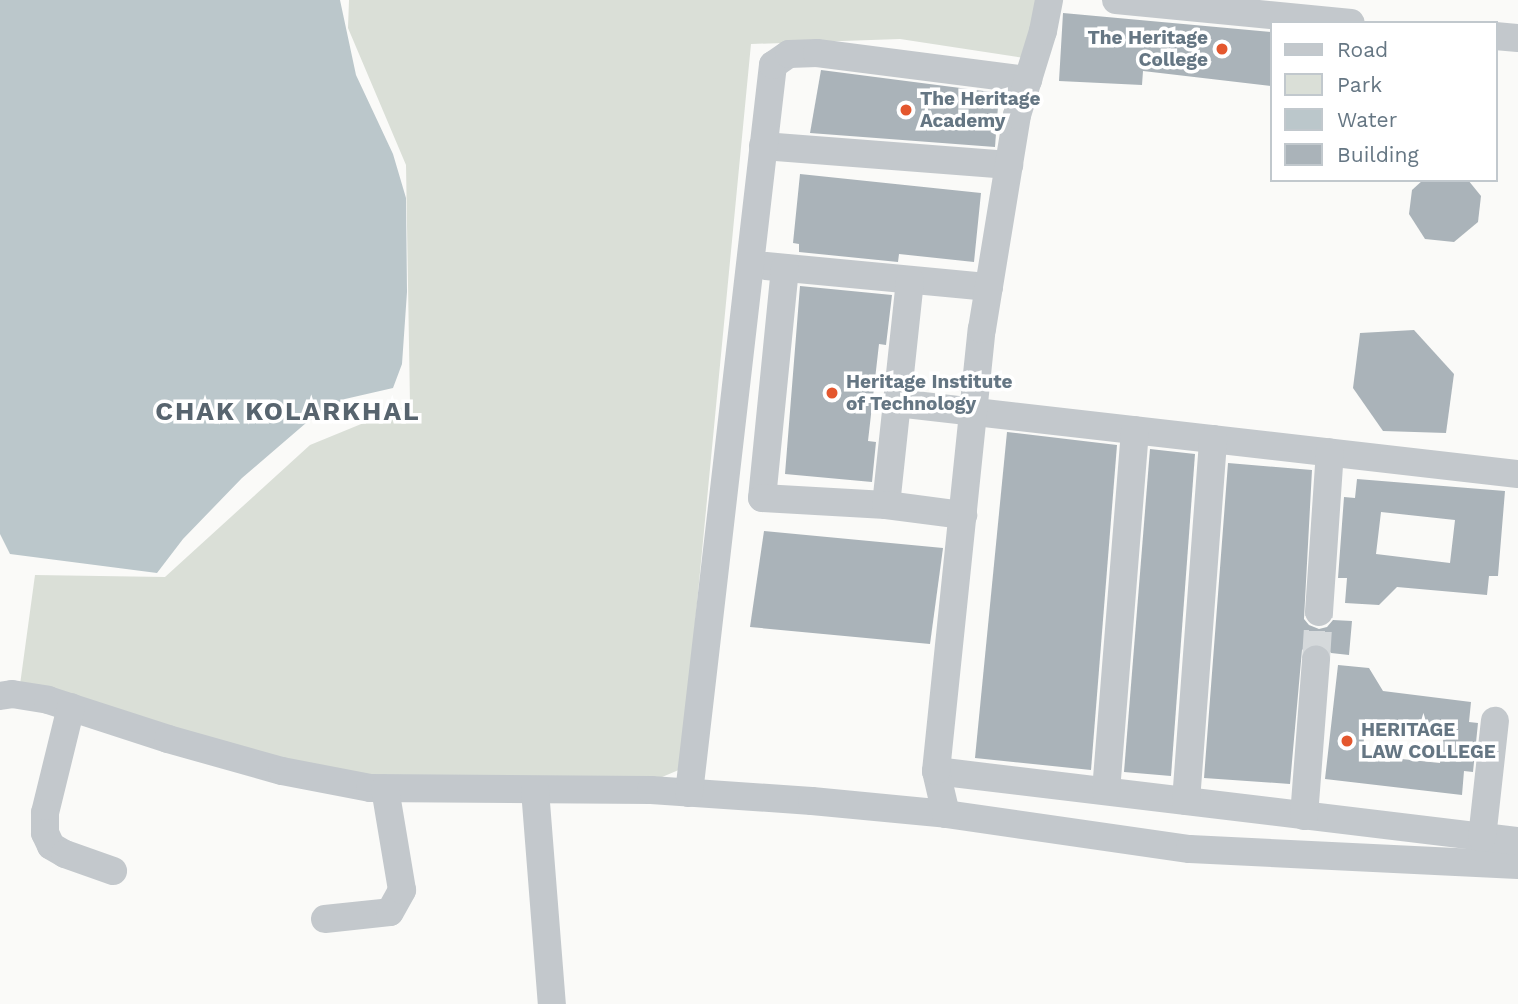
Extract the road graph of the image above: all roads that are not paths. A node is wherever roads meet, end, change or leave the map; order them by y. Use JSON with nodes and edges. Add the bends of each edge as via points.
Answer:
{"nodes":[{"id":1,"x":1049,"y":0,"type":"edge"},
{"id":2,"x":1116,"y":0,"type":"edge"},
{"id":3,"x":1331,"y":21,"type":"edge"},
{"id":4,"x":1497,"y":36,"type":"edge"},
{"id":5,"x":1518,"y":38,"type":"edge"},
{"id":6,"x":1028,"y":80,"type":"junction"},
{"id":7,"x":763,"y":146,"type":"junction"},
{"id":8,"x":1009,"y":165,"type":"junction"},
{"id":9,"x":750,"y":264,"type":"junction"},
{"id":10,"x":785,"y":268,"type":"junction"},
{"id":11,"x":911,"y":280,"type":"junction"},
{"id":12,"x":989,"y":287,"type":"junction"},
{"id":13,"x":897,"y":403,"type":"junction"},
{"id":14,"x":974,"y":411,"type":"junction"},
{"id":15,"x":1135,"y":430,"type":"junction"},
{"id":16,"x":1213,"y":439,"type":"junction"},
{"id":17,"x":1330,"y":452,"type":"junction"},
{"id":18,"x":1518,"y":474,"type":"edge"},
{"id":19,"x":886,"y":505,"type":"junction"},
{"id":20,"x":963,"y":515,"type":"junction"},
{"id":21,"x":1319,"y":612,"type":"tunnel mouth"},
{"id":22,"x":1315,"y":659,"type":"tunnel mouth"},
{"id":23,"x":0,"y":696,"type":"edge"},
{"id":24,"x":71,"y":707,"type":"junction"},
{"id":25,"x":1495,"y":721,"type":"dead end"},
{"id":26,"x":936,"y":771,"type":"junction"},
{"id":27,"x":385,"y":788,"type":"junction"},
{"id":28,"x":535,"y":790,"type":"junction"},
{"id":29,"x":1106,"y":791,"type":"junction"},
{"id":30,"x":689,"y":793,"type":"junction"},
{"id":31,"x":1186,"y":801,"type":"junction"},
{"id":32,"x":946,"y":814,"type":"junction"},
{"id":33,"x":1304,"y":816,"type":"junction"},
{"id":34,"x":1482,"y":838,"type":"junction"},
{"id":35,"x":1518,"y":841,"type":"edge"},
{"id":36,"x":1518,"y":865,"type":"edge"},
{"id":37,"x":113,"y":871,"type":"dead end"},
{"id":38,"x":325,"y":919,"type":"dead end"},
{"id":39,"x":552,"y":1004,"type":"edge"}],
"edges":[{"from":1,"to":6,"type":"street"},
{"from":2,"to":3,"type":"street"},
{"from":4,"to":5,"type":"street"},
{"from":6,"to":7,"type":"street","via":[[817,53],[789,54],[774,65]]},
{"from":6,"to":8,"type":"street"},
{"from":7,"to":8,"type":"street"},
{"from":7,"to":9,"type":"street"},
{"from":8,"to":12,"type":"street"},
{"from":9,"to":10,"type":"street"},
{"from":9,"to":30,"type":"street"},
{"from":10,"to":11,"type":"street"},
{"from":10,"to":19,"type":"street","via":[[762,498]]},
{"from":11,"to":12,"type":"street"},
{"from":11,"to":13,"type":"street"},
{"from":12,"to":14,"type":"street"},
{"from":13,"to":14,"type":"street"},
{"from":13,"to":19,"type":"street"},
{"from":14,"to":15,"type":"street"},
{"from":14,"to":20,"type":"street"},
{"from":15,"to":16,"type":"street"},
{"from":15,"to":29,"type":"street"},
{"from":16,"to":17,"type":"street"},
{"from":16,"to":31,"type":"street"},
{"from":17,"to":18,"type":"street"},
{"from":17,"to":21,"type":"street"},
{"from":19,"to":20,"type":"street"},
{"from":20,"to":26,"type":"street"},
{"from":22,"to":33,"type":"street"},
{"from":23,"to":24,"type":"street","via":[[12,694]]},
{"from":24,"to":27,"type":"street","via":[[282,771],[344,785]]},
{"from":24,"to":37,"type":"street","via":[[45,813],[45,833],[51,846],[65,854]]},
{"from":25,"to":34,"type":"street"},
{"from":26,"to":29,"type":"street"},
{"from":26,"to":32,"type":"street"},
{"from":27,"to":28,"type":"street"},
{"from":27,"to":38,"type":"street","via":[[402,890],[390,912]]},
{"from":28,"to":30,"type":"street"},
{"from":28,"to":39,"type":"street"},
{"from":29,"to":31,"type":"street"},
{"from":30,"to":32,"type":"street"},
{"from":31,"to":33,"type":"street"},
{"from":32,"to":36,"type":"street","via":[[1191,849]]},
{"from":33,"to":34,"type":"street"},
{"from":34,"to":35,"type":"street"}]}
